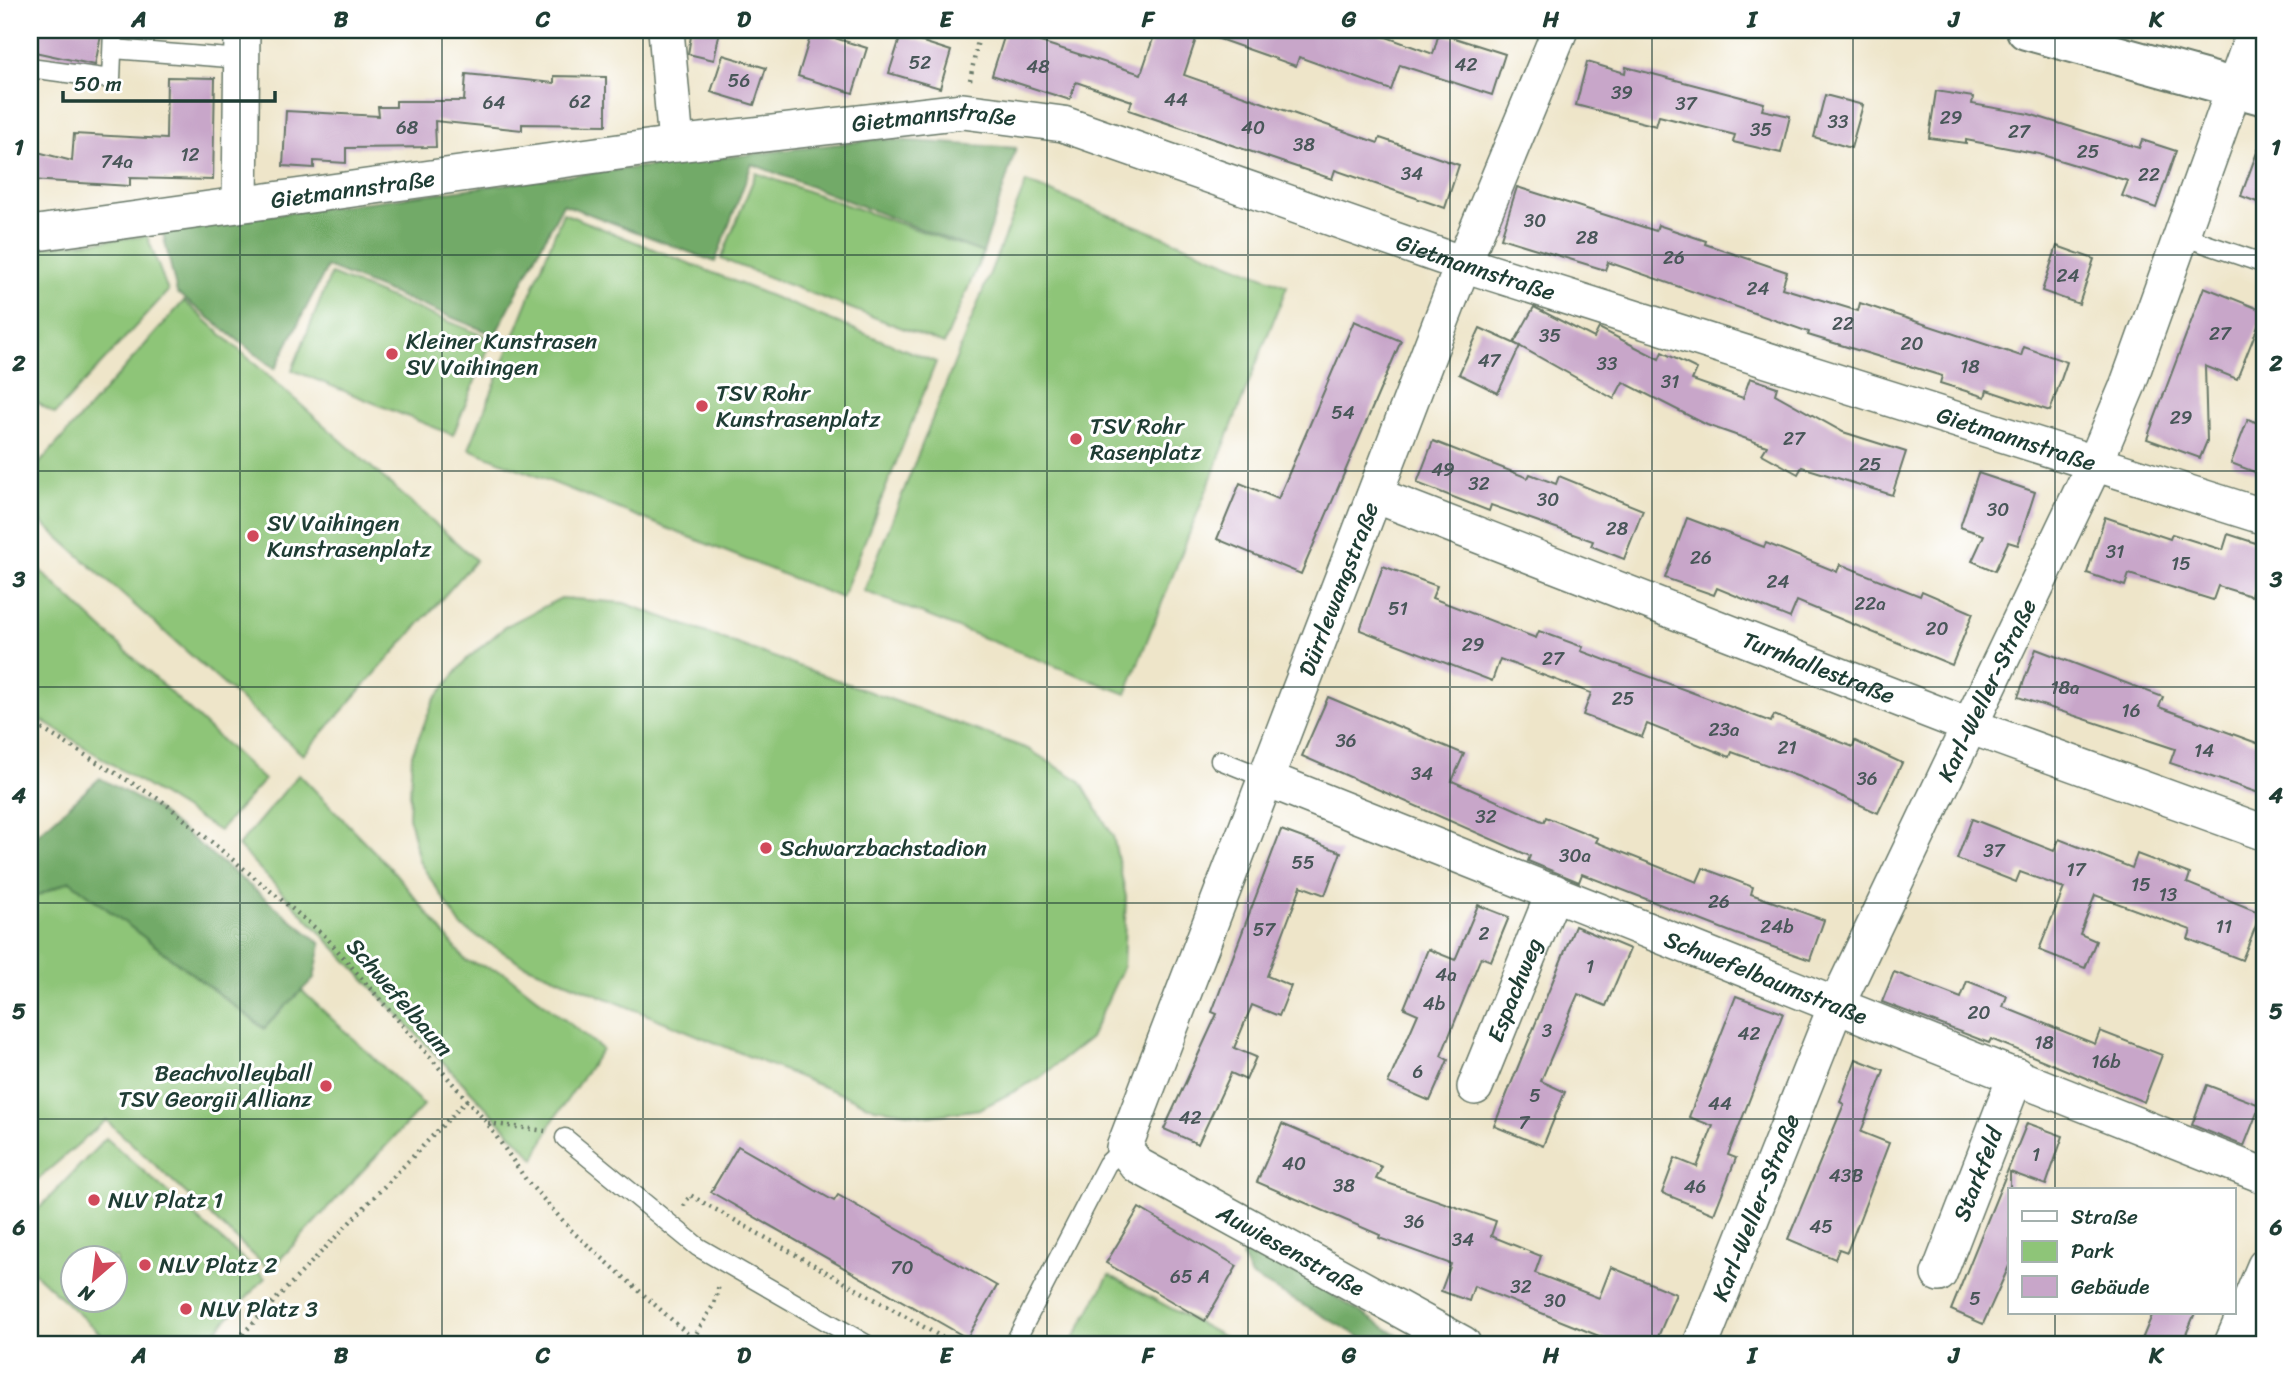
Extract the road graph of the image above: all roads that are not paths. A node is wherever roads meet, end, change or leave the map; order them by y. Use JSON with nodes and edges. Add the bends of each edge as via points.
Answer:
{"nodes":[{"id":1,"x":113,"y":30,"type":"edge"},
{"id":2,"x":666,"y":30,"type":"edge"},
{"id":3,"x":1560,"y":30,"type":"edge"},
{"id":4,"x":2026,"y":30,"type":"edge"},
{"id":5,"x":2255,"y":30,"type":"edge"},
{"id":6,"x":242,"y":44,"type":"edge"},
{"id":7,"x":113,"y":49,"type":"junction"},
{"id":8,"x":30,"y":68,"type":"edge"},
{"id":9,"x":2250,"y":92,"type":"edge"},
{"id":10,"x":676,"y":144,"type":"junction"},
{"id":11,"x":240,"y":203,"type":"junction"},
{"id":12,"x":30,"y":234,"type":"edge"},
{"id":13,"x":2182,"y":236,"type":"junction"},
{"id":14,"x":1463,"y":264,"type":"junction"},
{"id":15,"x":2265,"y":264,"type":"edge"},
{"id":16,"x":2095,"y":463,"type":"junction"},
{"id":17,"x":1375,"y":495,"type":"junction"},
{"id":18,"x":2265,"y":517,"type":"edge"},
{"id":19,"x":1972,"y":727,"type":"junction"},
{"id":20,"x":1220,"y":760,"type":"dead end"},
{"id":21,"x":1267,"y":779,"type":"junction"},
{"id":22,"x":2265,"y":833,"type":"edge"},
{"id":23,"x":1554,"y":892,"type":"junction"},
{"id":24,"x":1836,"y":1006,"type":"junction"},
{"id":25,"x":2016,"y":1075,"type":"junction"},
{"id":26,"x":1475,"y":1087,"type":"dead end"},
{"id":27,"x":565,"y":1138,"type":"road end"},
{"id":28,"x":1124,"y":1149,"type":"junction"},
{"id":29,"x":2265,"y":1175,"type":"edge"},
{"id":30,"x":2265,"y":1266,"type":"edge"},
{"id":31,"x":1939,"y":1274,"type":"dead end"},
{"id":32,"x":866,"y":1344,"type":"edge"},
{"id":33,"x":1014,"y":1344,"type":"edge"},
{"id":34,"x":1463,"y":1344,"type":"edge"},
{"id":35,"x":1701,"y":1344,"type":"edge"},
{"id":36,"x":2232,"y":1344,"type":"edge"}],
"edges":[{"from":1,"to":7,"type":"lane"},
{"from":2,"to":10,"type":"street"},
{"from":3,"to":14,"type":"street","name":"Dürrlewangstraße"},
{"from":4,"to":9,"type":"street"},
{"from":5,"to":9,"type":"street","name":"Karl-Weller-Straße"},
{"from":6,"to":7,"type":"lane"},
{"from":6,"to":11,"type":"street"},
{"from":7,"to":8,"type":"lane","via":[[111,79]]},
{"from":9,"to":13,"type":"street","name":"Karl-Weller-Straße"},
{"from":10,"to":11,"type":"street","name":"Gietmannstraße"},
{"from":10,"to":14,"type":"street","name":"Gietmannstraße","via":[[964,111],[1063,124]]},
{"from":11,"to":12,"type":"street","name":"Gietmannstraße"},
{"from":13,"to":15,"type":"lane"},
{"from":13,"to":16,"type":"street","name":"Karl-Weller-Straße"},
{"from":14,"to":16,"type":"street","name":"Gietmannstraße"},
{"from":14,"to":17,"type":"street","name":"Dürrlewangstraße"},
{"from":16,"to":18,"type":"street","name":"Gietmannstraße"},
{"from":16,"to":19,"type":"street","name":"Karl-Weller-Straße"},
{"from":17,"to":19,"type":"street","name":"Turnhallestraße"},
{"from":17,"to":21,"type":"street","name":"Dürrlewangstraße"},
{"from":19,"to":22,"type":"street","name":"Turnhallestraße"},
{"from":19,"to":24,"type":"street","name":"Karl-Weller-Straße"},
{"from":20,"to":21,"type":"lane"},
{"from":21,"to":23,"type":"street","name":"Schwefelbaumstraße"},
{"from":21,"to":28,"type":"street","name":"Dürrlewangstraße"},
{"from":23,"to":24,"type":"street","name":"Schwefelbaumstraße"},
{"from":23,"to":26,"type":"street","name":"Espachweg"},
{"from":24,"to":25,"type":"street","name":"Schwefelbaumstraße"},
{"from":24,"to":35,"type":"street","name":"Karl-Weller-Straße"},
{"from":25,"to":29,"type":"street","name":"Schwefelbaumstraße"},
{"from":25,"to":31,"type":"street","name":"Starkfeld"},
{"from":27,"to":32,"type":"lane","via":[[673,1229],[724,1264]]},
{"from":28,"to":33,"type":"lane","via":[[1107,1164]]},
{"from":28,"to":34,"type":"street","name":"Auwiesenstraße","via":[[1137,1165]]},
{"from":30,"to":36,"type":"street"}]}
